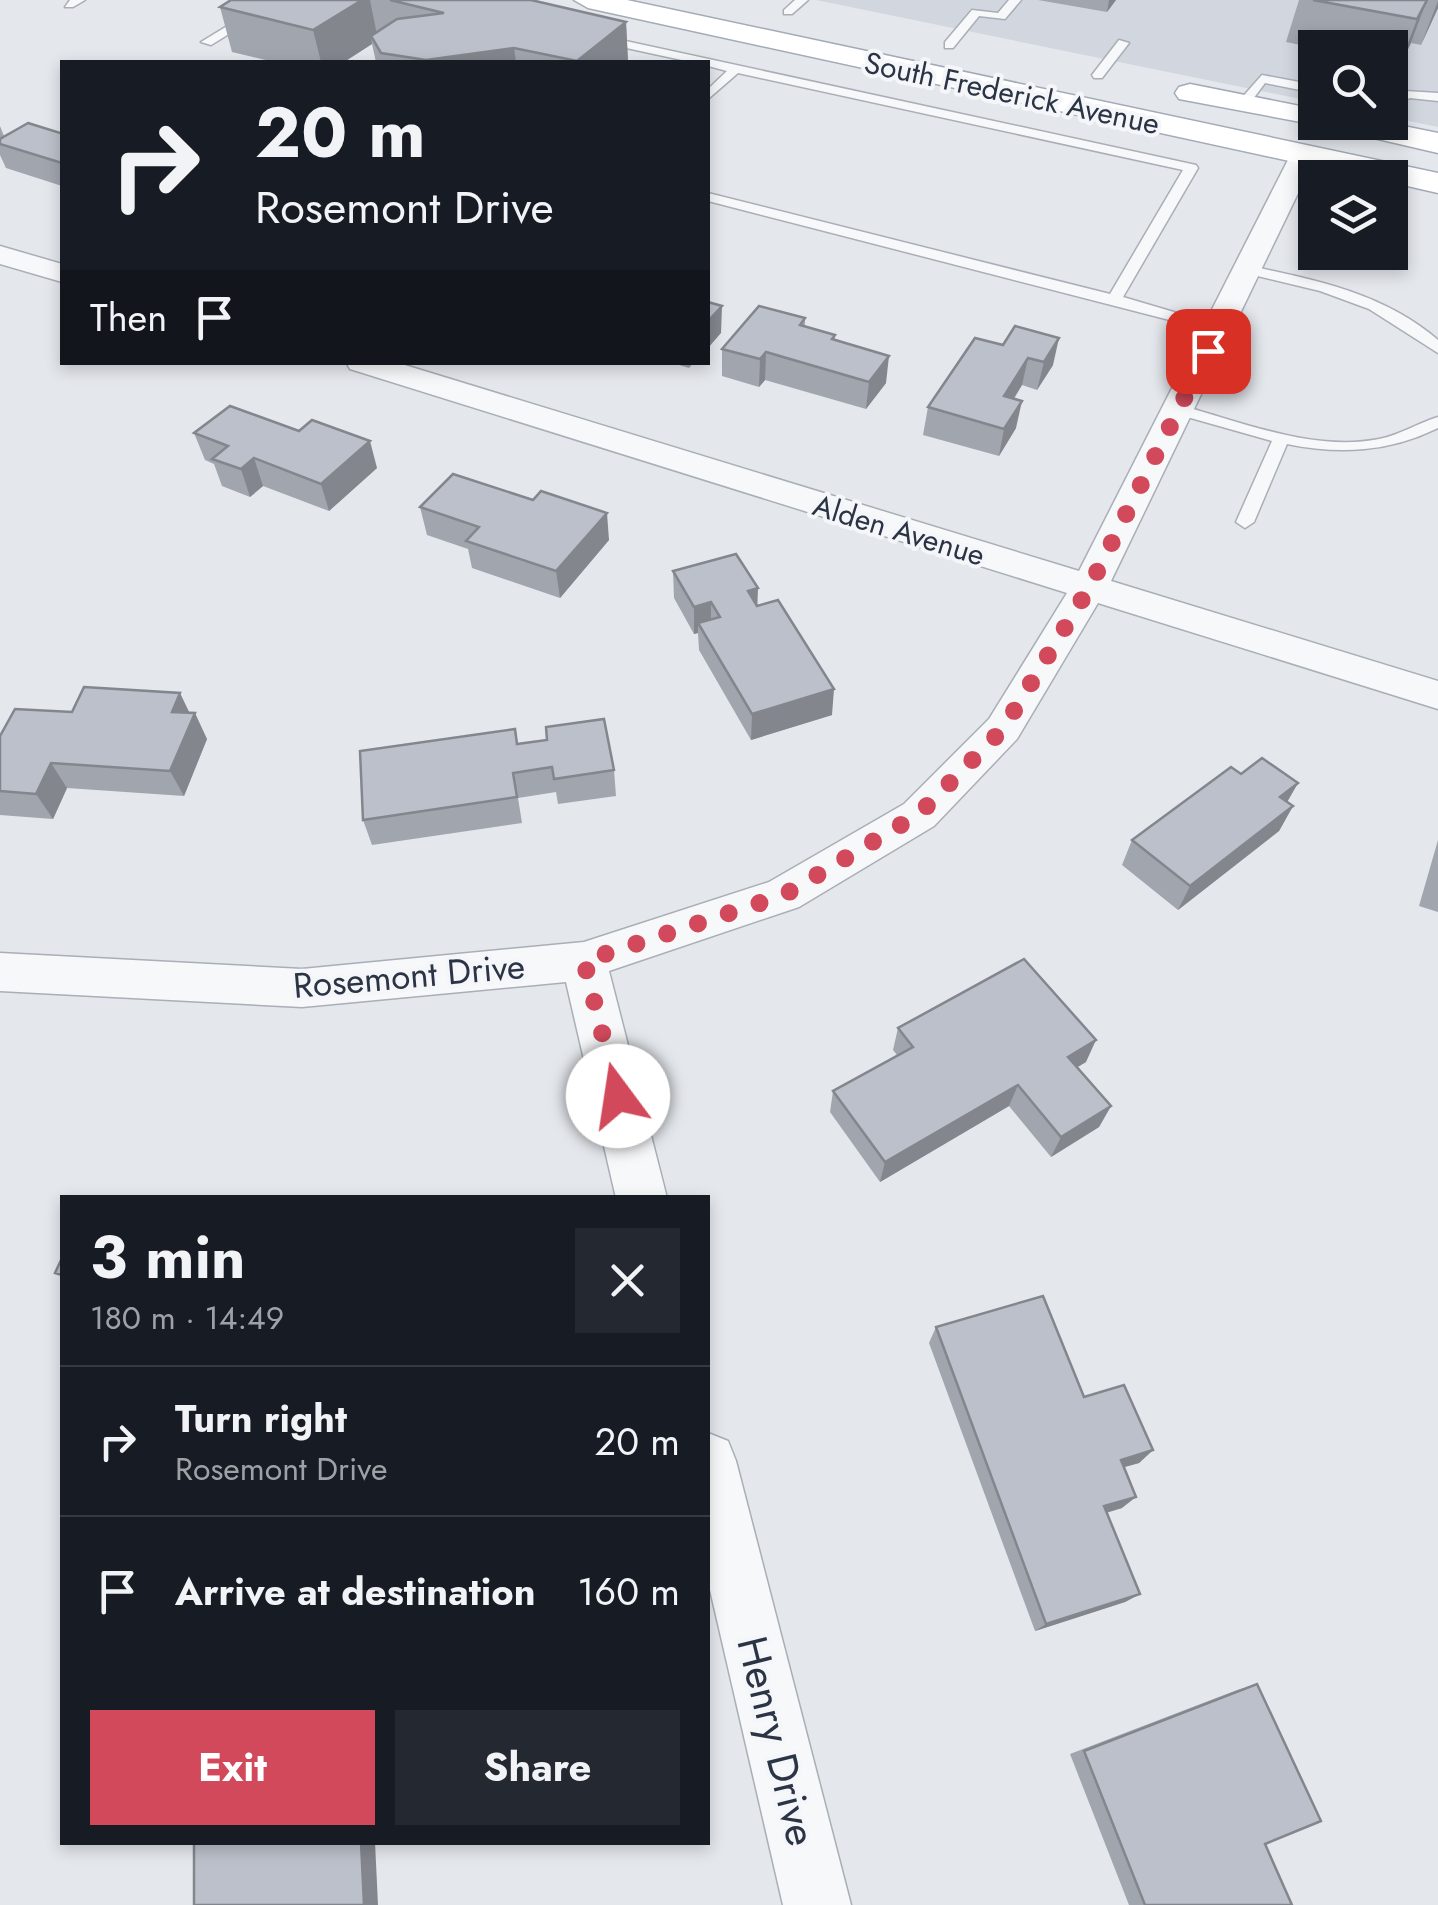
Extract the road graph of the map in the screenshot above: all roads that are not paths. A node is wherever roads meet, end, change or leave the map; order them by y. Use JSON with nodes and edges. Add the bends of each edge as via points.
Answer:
{"nodes":[{"id":1,"x":278,"y":0,"type":"edge"},
{"id":2,"x":588,"y":0,"type":"edge"},
{"id":3,"x":1015,"y":0,"type":"edge"},
{"id":4,"x":752,"y":4,"type":"dead end"},
{"id":5,"x":805,"y":10,"type":"edge"},
{"id":6,"x":592,"y":38,"type":"edge"},
{"id":7,"x":914,"y":38,"type":"dead end"},
{"id":8,"x":207,"y":42,"type":"dead end"},
{"id":9,"x":1122,"y":42,"type":"dead end"},
{"id":10,"x":949,"y":45,"type":"junction"},
{"id":11,"x":986,"y":52,"type":"dead end"},
{"id":12,"x":693,"y":60,"type":"edge"},
{"id":13,"x":710,"y":64,"type":"edge"},
{"id":14,"x":1061,"y":68,"type":"dead end"},
{"id":15,"x":736,"y":69,"type":"junction"},
{"id":16,"x":1098,"y":75,"type":"junction"},
{"id":17,"x":1298,"y":85,"type":"edge"},
{"id":18,"x":710,"y":93,"type":"edge"},
{"id":19,"x":1408,"y":95,"type":"edge"},
{"id":20,"x":1438,"y":96,"type":"edge"},
{"id":21,"x":1244,"y":104,"type":"junction"},
{"id":22,"x":1408,"y":130,"type":"edge"},
{"id":23,"x":1298,"y":131,"type":"edge"},
{"id":24,"x":1298,"y":135,"type":"edge"},
{"id":25,"x":1308,"y":140,"type":"edge"},
{"id":26,"x":1317,"y":140,"type":"edge"},
{"id":27,"x":1438,"y":143,"type":"edge"},
{"id":28,"x":1438,"y":183,"type":"edge"},
{"id":29,"x":710,"y":198,"type":"edge"},
{"id":30,"x":0,"y":255,"type":"edge"},
{"id":31,"x":1250,"y":270,"type":"junction"},
{"id":32,"x":60,"y":272,"type":"edge"},
{"id":33,"x":1114,"y":299,"type":"junction"},
{"id":34,"x":1220,"y":328,"type":"junction"},
{"id":35,"x":1438,"y":348,"type":"edge"},
{"id":36,"x":371,"y":365,"type":"edge"},
{"id":37,"x":1179,"y":410,"type":"junction"},
{"id":38,"x":1438,"y":422,"type":"edge"},
{"id":39,"x":1281,"y":439,"type":"junction"},
{"id":40,"x":1245,"y":522,"type":"dead end"},
{"id":41,"x":1089,"y":588,"type":"junction"},
{"id":42,"x":1438,"y":695,"type":"edge"},
{"id":43,"x":584,"y":961,"type":"junction"},
{"id":44,"x":0,"y":972,"type":"edge"},
{"id":45,"x":641,"y":1195,"type":"edge"},
{"id":46,"x":710,"y":1468,"type":"edge"},
{"id":47,"x":817,"y":1905,"type":"edge"}],
"edges":[{"from":1,"to":8,"type":"lane"},
{"from":2,"to":24,"type":"main road","name":"South Frederick Avenue"},
{"from":3,"to":10,"type":"lane","via":[[1001,16],[976,12]]},
{"from":4,"to":5,"type":"main road"},
{"from":6,"to":12,"type":"lane"},
{"from":7,"to":10,"type":"main road","name":"South Frederick Avenue"},
{"from":9,"to":16,"type":"lane"},
{"from":10,"to":11,"type":"main road","name":"South Frederick Avenue"},
{"from":13,"to":15,"type":"lane"},
{"from":14,"to":16,"type":"main road","name":"South Frederick Avenue"},
{"from":15,"to":18,"type":"lane"},
{"from":15,"to":33,"type":"lane","via":[[1192,168]]},
{"from":16,"to":21,"type":"main road","name":"South Frederick Avenue"},
{"from":17,"to":21,"type":"lane","via":[[1262,78]]},
{"from":19,"to":20,"type":"lane"},
{"from":21,"to":23,"type":"main road","name":"South Frederick Avenue"},
{"from":22,"to":27,"type":"main road"},
{"from":25,"to":31,"type":"street","name":"Rosemont Drive"},
{"from":26,"to":28,"type":"main road","name":"South Frederick Avenue"},
{"from":29,"to":33,"type":"lane"},
{"from":30,"to":32,"type":"street"},
{"from":31,"to":34,"type":"street","name":"Rosemont Drive"},
{"from":31,"to":35,"type":"lane","via":[[1353,297],[1406,322]]},
{"from":33,"to":34,"type":"lane"},
{"from":34,"to":37,"type":"street","name":"Rosemont Drive"},
{"from":36,"to":41,"type":"street","name":"Alden Avenue"},
{"from":37,"to":39,"type":"lane"},
{"from":37,"to":41,"type":"street","name":"Rosemont Drive"},
{"from":38,"to":39,"type":"lane","via":[[1373,447]]},
{"from":39,"to":40,"type":"lane"},
{"from":41,"to":42,"type":"street","name":"Alden Avenue"},
{"from":41,"to":43,"type":"street","name":"Rosemont Drive","via":[[1003,729],[919,814],[784,895]]},
{"from":43,"to":44,"type":"street","name":"Rosemont Drive","via":[[302,988]]},
{"from":43,"to":45,"type":"street"},
{"from":46,"to":47,"type":"street","name":"Henry Drive"}]}
